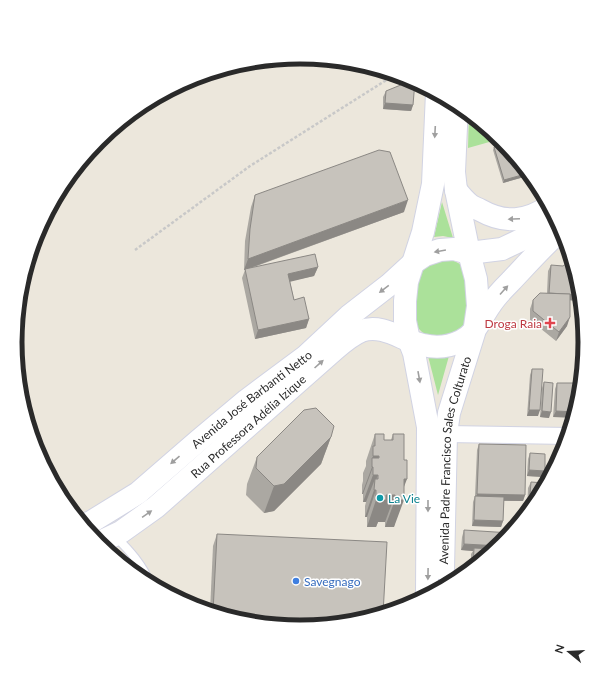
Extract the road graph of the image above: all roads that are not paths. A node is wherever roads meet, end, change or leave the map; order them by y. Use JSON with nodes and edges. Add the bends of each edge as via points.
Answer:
{"nodes":[{"id":1,"x":437,"y":99,"type":"edge"},
{"id":2,"x":457,"y":111,"type":"edge"},
{"id":3,"x":456,"y":190,"type":"junction"},
{"id":4,"x":545,"y":209,"type":"edge"},
{"id":5,"x":549,"y":216,"type":"edge"},
{"id":6,"x":557,"y":233,"type":"edge"},
{"id":7,"x":469,"y":253,"type":"junction"},
{"id":8,"x":413,"y":263,"type":"junction"},
{"id":9,"x":474,"y":333,"type":"junction"},
{"id":10,"x":409,"y":340,"type":"junction"},
{"id":11,"x":446,"y":434,"type":"junction"},
{"id":12,"x":563,"y":436,"type":"edge"},
{"id":13,"x":89,"y":523,"type":"edge"},
{"id":14,"x":106,"y":539,"type":"edge"},
{"id":15,"x":145,"y":573,"type":"edge"},
{"id":16,"x":442,"y":582,"type":"edge"},
{"id":17,"x":427,"y":590,"type":"edge"}],
"edges":[{"from":1,"to":8,"type":"main road","one_way":true,"via":[[433,184],[424,232]]},
{"from":2,"to":3,"type":"main road","via":[[454,172]]},
{"from":4,"to":3,"type":"main road","one_way":true,"via":[[529,217],[503,219],[469,204]]},
{"from":3,"to":7,"type":"main road"},
{"from":5,"to":7,"type":"main road","via":[[525,238],[511,246]]},
{"from":9,"to":6,"type":"main road","one_way":true,"via":[[491,303]]},
{"from":7,"to":8,"type":"main road","one_way":true,"via":[[454,249],[440,250],[425,254]]},
{"from":7,"to":9,"type":"main road","via":[[476,279],[478,306]]},
{"from":8,"to":10,"type":"main road","via":[[405,301],[405,321]]},
{"from":8,"to":13,"type":"main road","name":"Avenida José Barbanti Netto","one_way":true,"via":[[306,356],[247,400],[138,493]]},
{"from":9,"to":10,"type":"main road","via":[[449,346],[421,345]]},
{"from":9,"to":11,"type":"main road","name":"Avenida Padre Francisco Sales Colturato","via":[[449,413]]},
{"from":14,"to":10,"type":"main road","name":"Rua Professora Adélia Izique","one_way":true,"via":[[121,532],[156,507],[347,340],[362,331],[374,330],[392,333]]},
{"from":10,"to":17,"type":"main road","name":"Avenida Padre Francisco Sales Colturato","one_way":true,"via":[[414,353],[428,427]]},
{"from":11,"to":12,"type":"street"},
{"from":11,"to":16,"type":"main road","name":"Avenida Padre Francisco Sales Colturato"},
{"from":14,"to":15,"type":"lane","via":[[130,551]]}]}
